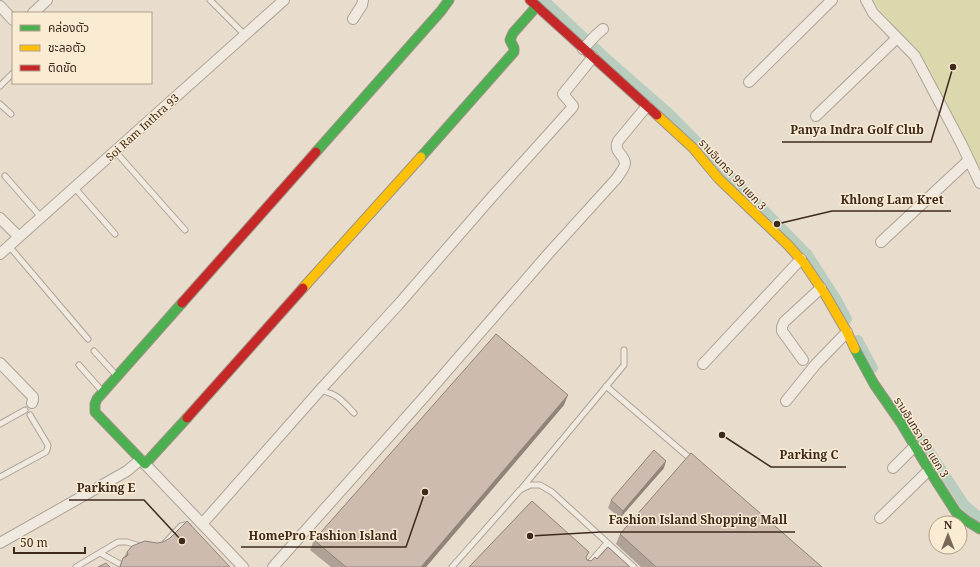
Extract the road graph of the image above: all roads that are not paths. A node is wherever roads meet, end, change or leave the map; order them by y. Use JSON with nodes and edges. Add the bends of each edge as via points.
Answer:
{"nodes":[{"id":1,"x":47,"y":0,"type":"edge"},
{"id":2,"x":210,"y":0,"type":"edge"},
{"id":3,"x":284,"y":0,"type":"edge"},
{"id":4,"x":364,"y":0,"type":"edge"},
{"id":5,"x":449,"y":0,"type":"edge"},
{"id":6,"x":832,"y":0,"type":"edge"},
{"id":7,"x":866,"y":0,"type":"edge"},
{"id":8,"x":532,"y":2,"type":"edge"},
{"id":9,"x":0,"y":6,"type":"edge"},
{"id":10,"x":34,"y":12,"type":"edge"},
{"id":11,"x":352,"y":18,"type":"dead end"},
{"id":12,"x":12,"y":19,"type":"edge"},
{"id":13,"x":599,"y":32,"type":"dead end"},
{"id":14,"x":245,"y":35,"type":"junction"},
{"id":15,"x":897,"y":38,"type":"junction"},
{"id":16,"x":585,"y":47,"type":"junction"},
{"id":17,"x":593,"y":57,"type":"junction"},
{"id":18,"x":12,"y":74,"type":"edge"},
{"id":19,"x":749,"y":82,"type":"dead end"},
{"id":20,"x":0,"y":86,"type":"edge"},
{"id":21,"x":0,"y":104,"type":"edge"},
{"id":22,"x":647,"y":106,"type":"junction"},
{"id":23,"x":12,"y":114,"type":"dead end"},
{"id":24,"x":816,"y":116,"type":"dead end"},
{"id":25,"x":115,"y":151,"type":"junction"},
{"id":26,"x":969,"y":160,"type":"junction"},
{"id":27,"x":5,"y":176,"type":"dead end"},
{"id":28,"x":980,"y":183,"type":"edge"},
{"id":29,"x":74,"y":187,"type":"junction"},
{"id":30,"x":41,"y":217,"type":"junction"},
{"id":31,"x":0,"y":218,"type":"edge"},
{"id":32,"x":185,"y":230,"type":"dead end"},
{"id":33,"x":115,"y":234,"type":"dead end"},
{"id":34,"x":19,"y":237,"type":"junction"},
{"id":35,"x":881,"y":242,"type":"dead end"},
{"id":36,"x":9,"y":246,"type":"junction"},
{"id":37,"x":0,"y":254,"type":"edge"},
{"id":38,"x":800,"y":259,"type":"junction"},
{"id":39,"x":821,"y":288,"type":"junction"},
{"id":40,"x":847,"y":332,"type":"junction"},
{"id":41,"x":88,"y":339,"type":"dead end"},
{"id":42,"x":624,"y":350,"type":"dead end"},
{"id":43,"x":94,"y":351,"type":"dead end"},
{"id":44,"x":802,"y":360,"type":"dead end"},
{"id":45,"x":0,"y":363,"type":"edge"},
{"id":46,"x":703,"y":364,"type":"dead end"},
{"id":47,"x":79,"y":365,"type":"dead end"},
{"id":48,"x":117,"y":376,"type":"junction"},
{"id":49,"x":606,"y":386,"type":"junction"},
{"id":50,"x":322,"y":389,"type":"junction"},
{"id":51,"x":103,"y":391,"type":"junction"},
{"id":52,"x":786,"y":401,"type":"dead end"},
{"id":53,"x":29,"y":407,"type":"joint"},
{"id":54,"x":354,"y":413,"type":"dead end"},
{"id":55,"x":30,"y":415,"type":"dead end"},
{"id":56,"x":0,"y":424,"type":"edge"},
{"id":57,"x":915,"y":446,"type":"junction"},
{"id":58,"x":142,"y":462,"type":"junction"},
{"id":59,"x":698,"y":465,"type":"edge"},
{"id":60,"x":892,"y":468,"type":"dead end"},
{"id":61,"x":928,"y":470,"type":"junction"},
{"id":62,"x":0,"y":477,"type":"edge"},
{"id":63,"x":520,"y":490,"type":"junction"},
{"id":64,"x":880,"y":518,"type":"dead end"},
{"id":65,"x":202,"y":524,"type":"junction"},
{"id":66,"x":980,"y":529,"type":"edge"},
{"id":67,"x":193,"y":532,"type":"edge"},
{"id":68,"x":0,"y":543,"type":"edge"},
{"id":69,"x":607,"y":543,"type":"junction"},
{"id":70,"x":161,"y":547,"type":"edge"},
{"id":71,"x":146,"y":548,"type":"edge"},
{"id":72,"x":100,"y":553,"type":"junction"},
{"id":73,"x":120,"y":564,"type":"edge"},
{"id":74,"x":76,"y":567,"type":"edge"},
{"id":75,"x":243,"y":567,"type":"edge"},
{"id":76,"x":273,"y":567,"type":"edge"},
{"id":77,"x":452,"y":567,"type":"edge"},
{"id":78,"x":586,"y":567,"type":"edge"},
{"id":79,"x":634,"y":567,"type":"edge"}],
"edges":[{"from":1,"to":10,"type":"street"},
{"from":2,"to":14,"type":"lane"},
{"from":3,"to":14,"type":"street","name":"Soi Ram Inthra 93"},
{"from":4,"to":11,"type":"street"},
{"from":5,"to":48,"type":"street"},
{"from":6,"to":19,"type":"street"},
{"from":7,"to":15,"type":"street","via":[[873,13]]},
{"from":8,"to":16,"type":"street","name":"รามอินทรา 99 แยก 3"},
{"from":8,"to":58,"type":"street","via":[[510,40],[514,52],[498,71]]},
{"from":9,"to":12,"type":"street"},
{"from":13,"to":16,"type":"street"},
{"from":14,"to":25,"type":"street","name":"Soi Ram Inthra 93"},
{"from":15,"to":24,"type":"street"},
{"from":15,"to":26,"type":"street","via":[[915,56]]},
{"from":16,"to":17,"type":"street","name":"รามอินทรา 99 แยก 3"},
{"from":17,"to":22,"type":"street","name":"รามอินทรา 99 แยก 3"},
{"from":17,"to":50,"type":"street","via":[[562,94],[572,108]]},
{"from":18,"to":20,"type":"lane"},
{"from":21,"to":23,"type":"lane"},
{"from":22,"to":38,"type":"street","name":"รามอินทรา 99 แยก 3","via":[[692,148],[719,179]]},
{"from":22,"to":76,"type":"street","via":[[616,144],[625,163],[617,178]]},
{"from":25,"to":29,"type":"street","name":"Soi Ram Inthra 93"},
{"from":25,"to":32,"type":"lane"},
{"from":26,"to":28,"type":"street"},
{"from":26,"to":35,"type":"street"},
{"from":27,"to":30,"type":"lane"},
{"from":29,"to":30,"type":"street","name":"Soi Ram Inthra 93"},
{"from":29,"to":33,"type":"lane"},
{"from":30,"to":34,"type":"street","name":"Soi Ram Inthra 93"},
{"from":31,"to":34,"type":"street"},
{"from":34,"to":36,"type":"street","name":"Soi Ram Inthra 93"},
{"from":36,"to":37,"type":"street","name":"Soi Ram Inthra 93"},
{"from":36,"to":41,"type":"lane"},
{"from":38,"to":39,"type":"street","name":"รามอินทรา 99 แยก 3"},
{"from":38,"to":46,"type":"street"},
{"from":39,"to":40,"type":"street","name":"รามอินทรา 99 แยก 3"},
{"from":39,"to":44,"type":"street","via":[[784,322],[782,327],[782,331]]},
{"from":40,"to":52,"type":"street","via":[[816,364]]},
{"from":40,"to":57,"type":"street","name":"รามอินทรา 99 แยก 3","via":[[874,384]]},
{"from":42,"to":49,"type":"lane","via":[[624,365]]},
{"from":43,"to":48,"type":"lane"},
{"from":45,"to":53,"type":"street","via":[[33,397],[34,400]]},
{"from":47,"to":51,"type":"lane"},
{"from":48,"to":51,"type":"street"},
{"from":49,"to":59,"type":"lane"},
{"from":49,"to":63,"type":"lane"},
{"from":50,"to":54,"type":"lane","via":[[338,397]]},
{"from":50,"to":65,"type":"street"},
{"from":51,"to":58,"type":"street","via":[[95,404],[95,412]]},
{"from":53,"to":56,"type":"lane"},
{"from":55,"to":62,"type":"lane","via":[[48,445],[48,450]]},
{"from":57,"to":60,"type":"street"},
{"from":57,"to":61,"type":"street","name":"รามอินทรา 99 แยก 3"},
{"from":58,"to":65,"type":"street"},
{"from":58,"to":68,"type":"street"},
{"from":61,"to":64,"type":"street"},
{"from":61,"to":66,"type":"street","name":"รามอินทรา 99 แยก 3","via":[[956,512]]},
{"from":63,"to":69,"type":"lane","via":[[540,485],[552,492]]},
{"from":63,"to":77,"type":"lane"},
{"from":65,"to":75,"type":"street"},
{"from":67,"to":70,"type":"lane","via":[[189,526],[181,526]]},
{"from":69,"to":78,"type":"lane"},
{"from":69,"to":79,"type":"lane"},
{"from":71,"to":72,"type":"lane","via":[[120,542]]},
{"from":72,"to":73,"type":"lane"},
{"from":72,"to":74,"type":"lane"}]}
